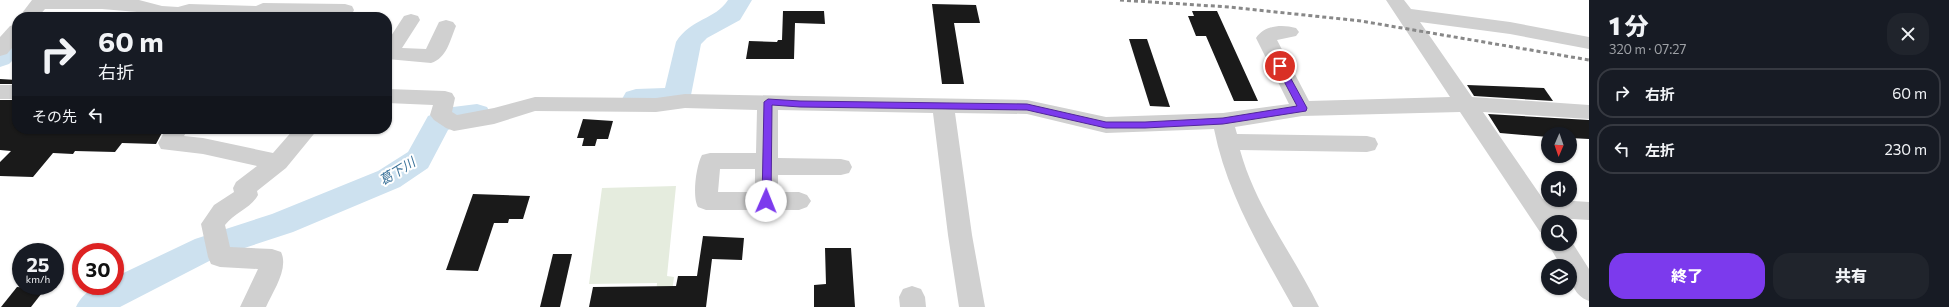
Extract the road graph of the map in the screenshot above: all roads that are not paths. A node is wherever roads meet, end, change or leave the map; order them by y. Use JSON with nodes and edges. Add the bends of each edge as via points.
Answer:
{"nodes":[{"id":1,"x":47,"y":6,"type":"edge"},
{"id":2,"x":1400,"y":7,"type":"edge"},
{"id":3,"x":345,"y":10,"type":"dead end"},
{"id":4,"x":37,"y":12,"type":"edge"},
{"id":5,"x":168,"y":12,"type":"edge"},
{"id":6,"x":182,"y":12,"type":"edge"},
{"id":7,"x":218,"y":12,"type":"edge"},
{"id":8,"x":261,"y":12,"type":"edge"},
{"id":9,"x":411,"y":20,"type":"dead end"},
{"id":10,"x":446,"y":26,"type":"dead end"},
{"id":11,"x":1289,"y":32,"type":"dead end"},
{"id":12,"x":12,"y":36,"type":"edge"},
{"id":13,"x":1589,"y":43,"type":"edge"},
{"id":14,"x":392,"y":46,"type":"edge"},
{"id":15,"x":0,"y":49,"type":"edge"},
{"id":16,"x":12,"y":53,"type":"edge"},
{"id":17,"x":392,"y":54,"type":"edge"},
{"id":18,"x":0,"y":64,"type":"edge"},
{"id":19,"x":0,"y":92,"type":"edge"},
{"id":20,"x":12,"y":92,"type":"edge"},
{"id":21,"x":392,"y":96,"type":"edge"},
{"id":22,"x":768,"y":102,"type":"junction"},
{"id":23,"x":1466,"y":104,"type":"junction"},
{"id":24,"x":943,"y":106,"type":"junction"},
{"id":25,"x":1302,"y":108,"type":"junction"},
{"id":26,"x":1589,"y":112,"type":"edge"},
{"id":27,"x":1226,"y":132,"type":"junction"},
{"id":28,"x":174,"y":134,"type":"edge"},
{"id":29,"x":303,"y":134,"type":"edge"},
{"id":30,"x":1366,"y":144,"type":"dead end"},
{"id":31,"x":278,"y":162,"type":"junction"},
{"id":32,"x":767,"y":163,"type":"junction"},
{"id":33,"x":841,"y":167,"type":"dead end"},
{"id":34,"x":766,"y":201,"type":"junction"},
{"id":35,"x":799,"y":201,"type":"dead end"},
{"id":36,"x":1589,"y":211,"type":"edge"},
{"id":37,"x":1542,"y":215,"type":"edge"},
{"id":38,"x":1558,"y":215,"type":"edge"},
{"id":39,"x":1564,"y":251,"type":"edge"},
{"id":40,"x":1589,"y":290,"type":"edge"},
{"id":41,"x":253,"y":307,"type":"edge"},
{"id":42,"x":972,"y":307,"type":"edge"},
{"id":43,"x":1306,"y":307,"type":"edge"}],
"edges":[{"from":1,"to":4,"type":"street"},
{"from":1,"to":5,"type":"street","via":[[102,3],[141,6],[147,10]]},
{"from":2,"to":13,"type":"street"},
{"from":2,"to":23,"type":"street"},
{"from":3,"to":8,"type":"street","via":[[263,9]]},
{"from":6,"to":7,"type":"street"},
{"from":9,"to":14,"type":"street"},
{"from":10,"to":17,"type":"street","via":[[431,56]]},
{"from":11,"to":25,"type":"street","via":[[1275,32],[1266,38]]},
{"from":12,"to":15,"type":"street"},
{"from":16,"to":18,"type":"street"},
{"from":19,"to":20,"type":"street"},
{"from":21,"to":22,"type":"street","via":[[445,98],[448,119],[494,116],[535,104],[656,105],[685,101]]},
{"from":22,"to":24,"type":"street"},
{"from":22,"to":32,"type":"street"},
{"from":23,"to":25,"type":"street"},
{"from":23,"to":26,"type":"street"},
{"from":23,"to":37,"type":"street"},
{"from":24,"to":27,"type":"street","via":[[1027,107],[1106,125],[1145,125]]},
{"from":24,"to":42,"type":"street"},
{"from":25,"to":27,"type":"street"},
{"from":27,"to":30,"type":"street"},
{"from":27,"to":43,"type":"street","via":[[1232,160],[1246,194]]},
{"from":28,"to":31,"type":"street","via":[[168,143],[203,146]]},
{"from":29,"to":31,"type":"street"},
{"from":31,"to":41,"type":"street","via":[[244,188],[247,195],[222,212],[213,224],[220,257],[272,259],[270,270]]},
{"from":32,"to":33,"type":"street"},
{"from":32,"to":34,"type":"street"},
{"from":32,"to":34,"type":"street","via":[[710,161],[706,201]]},
{"from":34,"to":35,"type":"street"},
{"from":36,"to":38,"type":"street"},
{"from":39,"to":40,"type":"street"}]}
